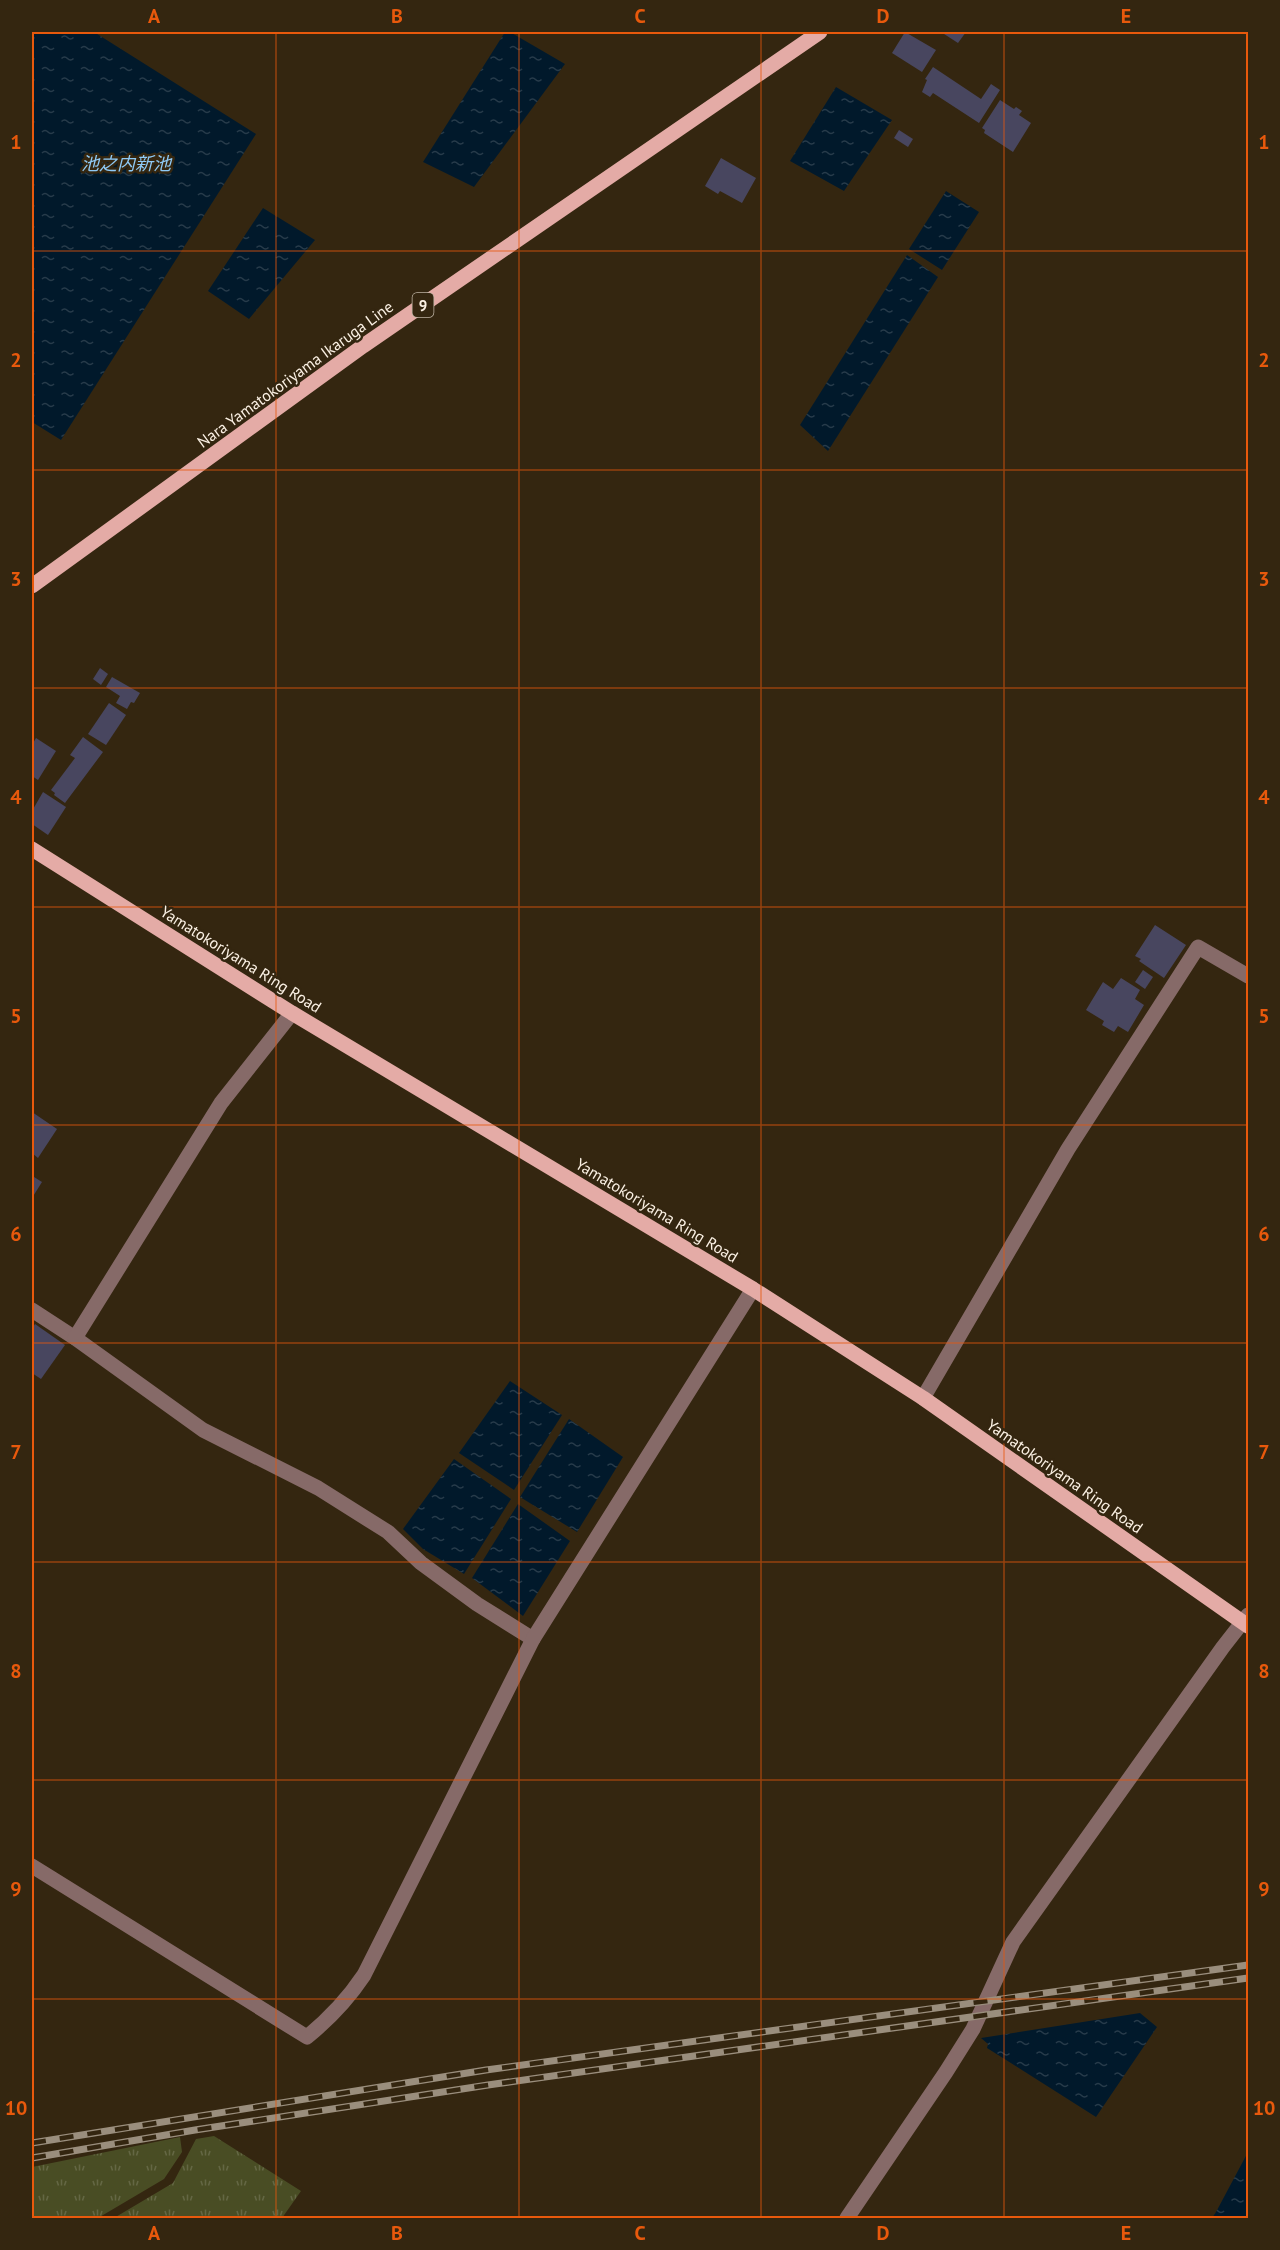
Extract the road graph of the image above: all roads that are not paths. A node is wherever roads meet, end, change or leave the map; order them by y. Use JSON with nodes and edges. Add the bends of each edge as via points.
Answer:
{"nodes":[{"id":1,"x":820,"y":32,"type":"edge"},
{"id":2,"x":32,"y":586,"type":"edge"},
{"id":3,"x":32,"y":849,"type":"edge"},
{"id":4,"x":1248,"y":976,"type":"edge"},
{"id":5,"x":292,"y":1013,"type":"junction"},
{"id":6,"x":753,"y":1289,"type":"junction"},
{"id":7,"x":32,"y":1310,"type":"edge"},
{"id":8,"x":75,"y":1338,"type":"junction"},
{"id":9,"x":923,"y":1398,"type":"junction"},
{"id":10,"x":1247,"y":1621,"type":"edge"},
{"id":11,"x":533,"y":1640,"type":"junction"},
{"id":12,"x":32,"y":1866,"type":"edge"},
{"id":13,"x":847,"y":2218,"type":"edge"}],
"edges":[{"from":1,"to":2,"type":"main road","name":"Nara Yamatokoriyama Ikaruga Line","number":"9","via":[[363,346]]},
{"from":3,"to":5,"type":"main road","name":"Yamatokoriyama Ring Road"},
{"from":4,"to":9,"type":"street","via":[[1198,946],[1068,1149]]},
{"from":5,"to":6,"type":"main road","name":"Yamatokoriyama Ring Road"},
{"from":5,"to":8,"type":"street","via":[[221,1103]]},
{"from":6,"to":9,"type":"main road","name":"Yamatokoriyama Ring Road"},
{"from":6,"to":11,"type":"street"},
{"from":7,"to":8,"type":"street"},
{"from":8,"to":11,"type":"street","via":[[202,1430],[318,1488],[388,1532],[421,1563]]},
{"from":9,"to":10,"type":"main road","name":"Yamatokoriyama Ring Road"},
{"from":10,"to":13,"type":"street","via":[[1222,1647],[1013,1942],[973,2029]]},
{"from":11,"to":12,"type":"street","via":[[364,1975],[331,2017],[307,2037]]}]}
